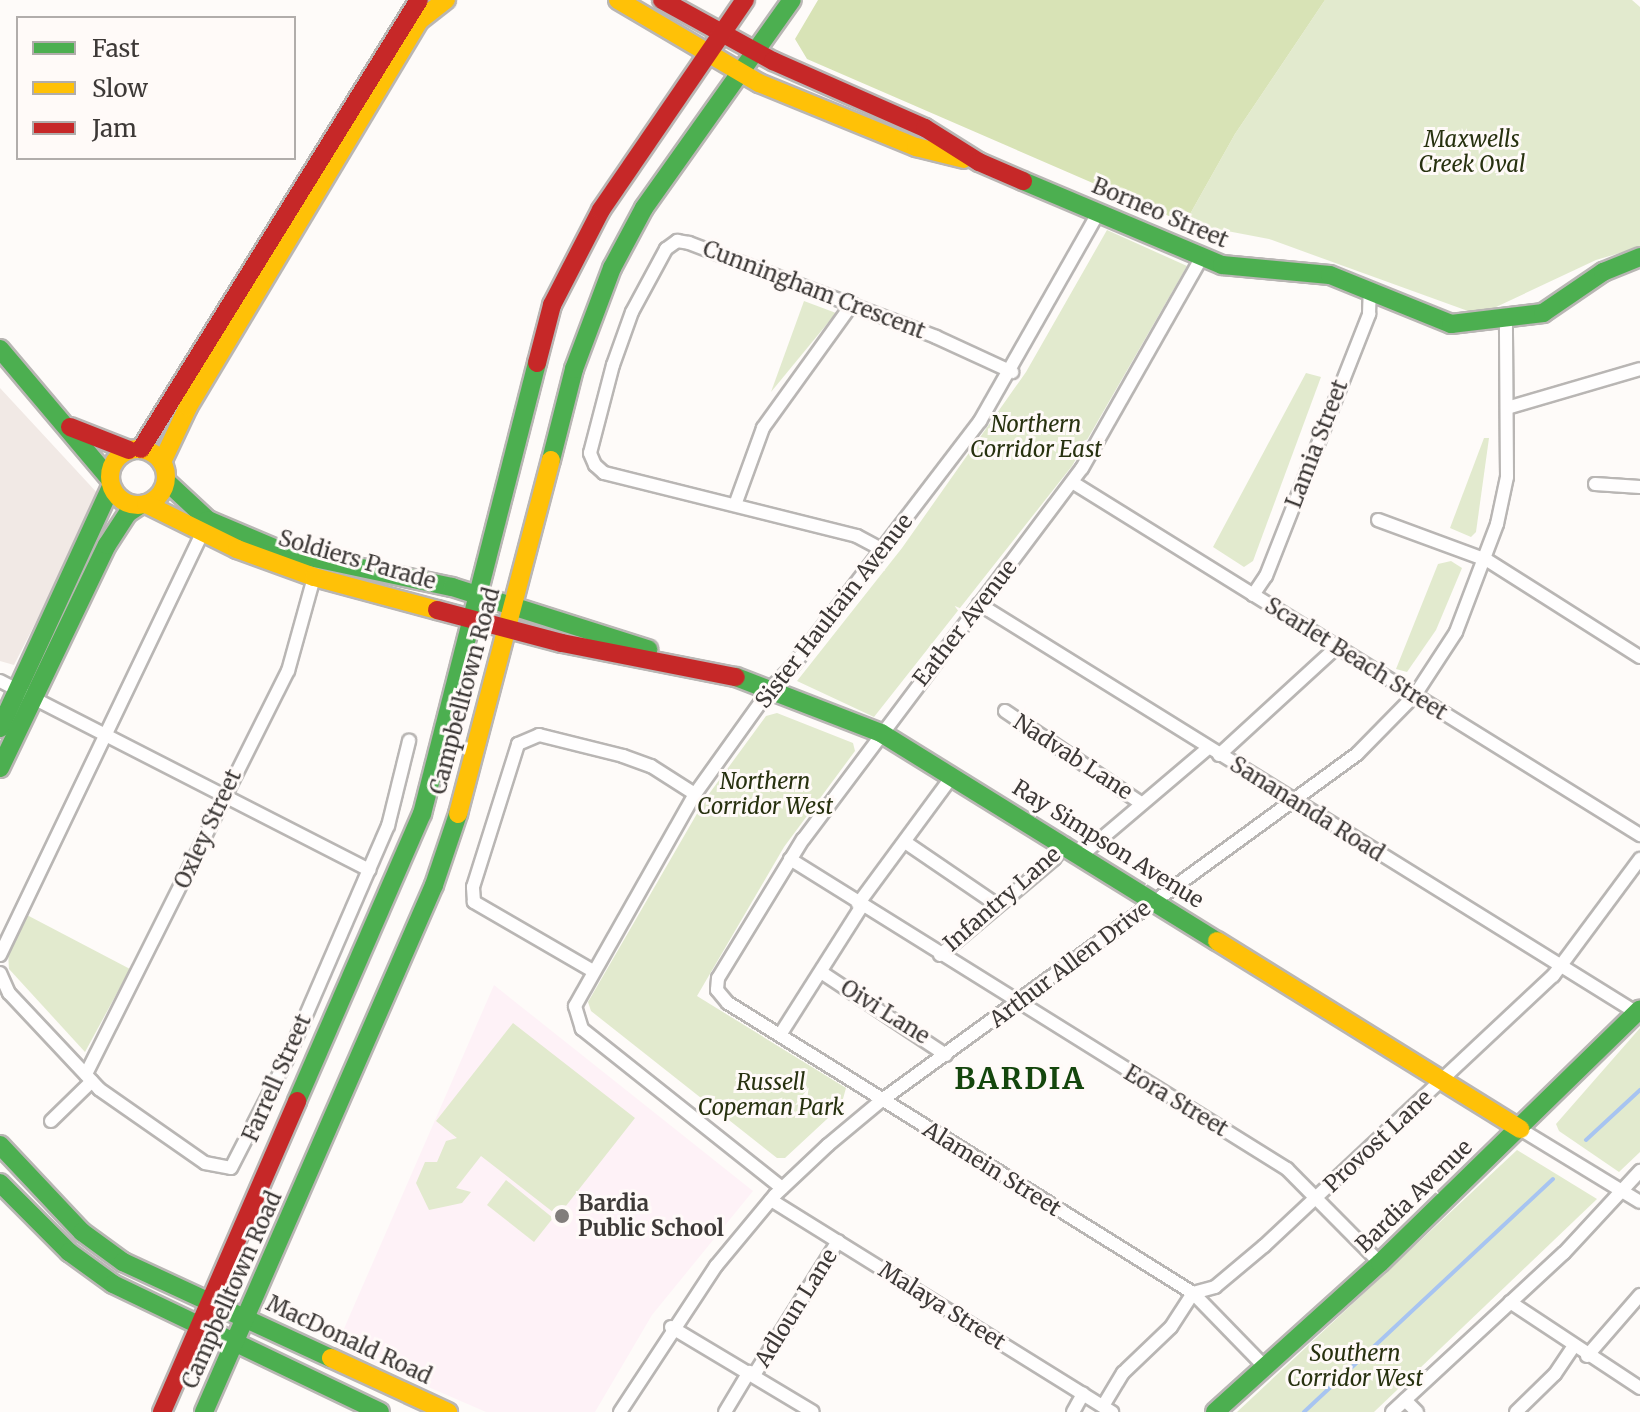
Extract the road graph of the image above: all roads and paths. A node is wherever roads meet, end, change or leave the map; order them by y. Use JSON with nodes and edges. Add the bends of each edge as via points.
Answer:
{"nodes":[{"id":1,"x":419,"y":0,"type":"edge"},
{"id":2,"x":446,"y":0,"type":"edge"},
{"id":3,"x":618,"y":0,"type":"edge"},
{"id":4,"x":662,"y":0,"type":"edge"},
{"id":5,"x":745,"y":0,"type":"edge"},
{"id":6,"x":792,"y":0,"type":"edge"},
{"id":7,"x":722,"y":32,"type":"junction"},
{"id":8,"x":757,"y":50,"type":"junction"},
{"id":9,"x":705,"y":55,"type":"junction"},
{"id":10,"x":739,"y":74,"type":"junction"},
{"id":11,"x":344,"y":146,"type":"junction"},
{"id":12,"x":979,"y":162,"type":"junction"},
{"id":13,"x":288,"y":208,"type":"junction"},
{"id":14,"x":1098,"y":213,"type":"junction"},
{"id":15,"x":1202,"y":257,"type":"junction"},
{"id":16,"x":1640,"y":257,"type":"edge"},
{"id":17,"x":1370,"y":290,"type":"junction"},
{"id":18,"x":852,"y":304,"type":"junction"},
{"id":19,"x":1506,"y":320,"type":"junction"},
{"id":20,"x":0,"y":349,"type":"edge"},
{"id":21,"x":1640,"y":369,"type":"edge"},
{"id":22,"x":1012,"y":372,"type":"junction"},
{"id":23,"x":1510,"y":407,"type":"junction"},
{"id":24,"x":67,"y":426,"type":"junction"},
{"id":25,"x":135,"y":450,"type":"junction"},
{"id":26,"x":164,"y":471,"type":"junction"},
{"id":27,"x":110,"y":482,"type":"junction"},
{"id":28,"x":1072,"y":482,"type":"junction"},
{"id":29,"x":1595,"y":484,"type":"dead end"},
{"id":30,"x":1640,"y":487,"type":"edge"},
{"id":31,"x":143,"y":505,"type":"junction"},
{"id":32,"x":735,"y":505,"type":"junction"},
{"id":33,"x":1378,"y":520,"type":"dead end"},
{"id":34,"x":203,"y":532,"type":"junction"},
{"id":35,"x":261,"y":544,"type":"junction"},
{"id":36,"x":883,"y":550,"type":"junction"},
{"id":37,"x":1487,"y":560,"type":"junction"},
{"id":38,"x":314,"y":577,"type":"junction"},
{"id":39,"x":475,"y":594,"type":"junction"},
{"id":40,"x":1253,"y":595,"type":"junction"},
{"id":41,"x":979,"y":604,"type":"junction"},
{"id":42,"x":513,"y":605,"type":"junction"},
{"id":43,"x":470,"y":617,"type":"junction"},
{"id":44,"x":508,"y":628,"type":"junction"},
{"id":45,"x":1337,"y":647,"type":"junction"},
{"id":46,"x":1640,"y":657,"type":"edge"},
{"id":47,"x":704,"y":668,"type":"junction"},
{"id":48,"x":0,"y":681,"type":"edge"},
{"id":49,"x":771,"y":688,"type":"junction"},
{"id":50,"x":27,"y":694,"type":"junction"},
{"id":51,"x":1415,"y":695,"type":"junction"},
{"id":52,"x":1005,"y":711,"type":"dead end"},
{"id":53,"x":0,"y":728,"type":"edge"},
{"id":54,"x":105,"y":733,"type":"junction"},
{"id":55,"x":881,"y":733,"type":"junction"},
{"id":56,"x":409,"y":741,"type":"dead end"},
{"id":57,"x":0,"y":743,"type":"edge"},
{"id":58,"x":1213,"y":752,"type":"junction"},
{"id":59,"x":0,"y":768,"type":"edge"},
{"id":60,"x":953,"y":775,"type":"junction"},
{"id":61,"x":695,"y":794,"type":"junction"},
{"id":62,"x":222,"y":798,"type":"junction"},
{"id":63,"x":1293,"y":801,"type":"junction"},
{"id":64,"x":1141,"y":803,"type":"junction"},
{"id":65,"x":1640,"y":835,"type":"edge"},
{"id":66,"x":905,"y":842,"type":"junction"},
{"id":67,"x":1065,"y":844,"type":"junction"},
{"id":68,"x":1082,"y":855,"type":"junction"},
{"id":69,"x":790,"y":859,"type":"junction"},
{"id":70,"x":1640,"y":859,"type":"edge"},
{"id":71,"x":369,"y":870,"type":"junction"},
{"id":72,"x":1154,"y":901,"type":"junction"},
{"id":73,"x":996,"y":904,"type":"junction"},
{"id":74,"x":860,"y":905,"type":"junction"},
{"id":75,"x":0,"y":955,"type":"edge"},
{"id":76,"x":940,"y":955,"type":"junction"},
{"id":77,"x":1561,"y":966,"type":"junction"},
{"id":78,"x":593,"y":971,"type":"junction"},
{"id":79,"x":821,"y":972,"type":"junction"},
{"id":80,"x":0,"y":973,"type":"edge"},
{"id":81,"x":717,"y":983,"type":"joint"},
{"id":82,"x":1019,"y":1003,"type":"junction"},
{"id":83,"x":1638,"y":1011,"type":"edge"},
{"id":84,"x":780,"y":1035,"type":"junction"},
{"id":85,"x":946,"y":1055,"type":"junction"},
{"id":86,"x":89,"y":1078,"type":"junction"},
{"id":87,"x":1443,"y":1080,"type":"junction"},
{"id":88,"x":882,"y":1100,"type":"junction"},
{"id":89,"x":51,"y":1121,"type":"dead end"},
{"id":90,"x":1520,"y":1129,"type":"junction"},
{"id":91,"x":0,"y":1145,"type":"edge"},
{"id":92,"x":1640,"y":1171,"type":"edge"},
{"id":93,"x":0,"y":1183,"type":"edge"},
{"id":94,"x":782,"y":1188,"type":"junction"},
{"id":95,"x":1622,"y":1191,"type":"junction"},
{"id":96,"x":1318,"y":1196,"type":"junction"},
{"id":97,"x":771,"y":1200,"type":"junction"},
{"id":98,"x":1640,"y":1202,"type":"edge"},
{"id":99,"x":838,"y":1241,"type":"junction"},
{"id":100,"x":1380,"y":1263,"type":"junction"},
{"id":101,"x":1193,"y":1293,"type":"junction"},
{"id":102,"x":1640,"y":1295,"type":"edge"},
{"id":103,"x":212,"y":1302,"type":"junction"},
{"id":104,"x":1510,"y":1302,"type":"junction"},
{"id":105,"x":245,"y":1318,"type":"junction"},
{"id":106,"x":201,"y":1326,"type":"junction"},
{"id":107,"x":671,"y":1327,"type":"junction"},
{"id":108,"x":235,"y":1341,"type":"junction"},
{"id":109,"x":1573,"y":1347,"type":"junction"},
{"id":110,"x":1587,"y":1356,"type":"junction"},
{"id":111,"x":1263,"y":1365,"type":"junction"},
{"id":112,"x":752,"y":1374,"type":"junction"},
{"id":113,"x":1640,"y":1388,"type":"edge"},
{"id":114,"x":1083,"y":1394,"type":"junction"},
{"id":115,"x":1405,"y":1400,"type":"junction"},
{"id":116,"x":1108,"y":1409,"type":"edge"},
{"id":117,"x":162,"y":1412,"type":"edge"},
{"id":118,"x":204,"y":1412,"type":"edge"},
{"id":119,"x":380,"y":1412,"type":"edge"},
{"id":120,"x":448,"y":1412,"type":"edge"},
{"id":121,"x":620,"y":1412,"type":"edge"},
{"id":122,"x":725,"y":1412,"type":"edge"},
{"id":123,"x":813,"y":1412,"type":"edge"},
{"id":124,"x":1073,"y":1412,"type":"edge"},
{"id":125,"x":1215,"y":1412,"type":"edge"},
{"id":126,"x":1392,"y":1412,"type":"edge"},
{"id":127,"x":1417,"y":1412,"type":"edge"},
{"id":128,"x":1516,"y":1412,"type":"edge"}],
"edges":[{"from":1,"to":13,"type":"street"},
{"from":2,"to":11,"type":"street","via":[[420,20]]},
{"from":3,"to":9,"type":"street","name":"Borneo Street"},
{"from":4,"to":7,"type":"street","name":"Borneo Street"},
{"from":5,"to":7,"type":"street","name":"Campbelltown Road"},
{"from":6,"to":8,"type":"street","name":"Campbelltown Road"},
{"from":7,"to":8,"type":"street","name":"Borneo Street"},
{"from":7,"to":9,"type":"street","name":"Campbelltown Road"},
{"from":8,"to":10,"type":"street","name":"Campbelltown Road"},
{"from":8,"to":12,"type":"street","name":"Borneo Street","via":[[925,128]]},
{"from":9,"to":10,"type":"street","name":"Borneo Street"},
{"from":9,"to":39,"type":"street","name":"Campbelltown Road","via":[[601,210],[552,305]]},
{"from":10,"to":12,"type":"street","name":"Borneo Street","via":[[916,147]]},
{"from":10,"to":42,"type":"street","name":"Campbelltown Road","via":[[644,208],[612,268],[574,369]]},
{"from":11,"to":13,"type":"street","via":[[333,145],[302,196]]},
{"from":11,"to":26,"type":"street","via":[[188,407]]},
{"from":12,"to":14,"type":"street","name":"Borneo Street"},
{"from":13,"to":25,"type":"street"},
{"from":14,"to":15,"type":"street","name":"Borneo Street"},
{"from":14,"to":22,"type":"street","name":"Sister Haultain Avenue"},
{"from":15,"to":17,"type":"street","name":"Borneo Street","via":[[1242,270],[1330,275]]},
{"from":15,"to":28,"type":"street","name":"Eather Avenue","via":[[1118,412]]},
{"from":16,"to":19,"type":"street","name":"Borneo Street","via":[[1603,272],[1543,313]]},
{"from":17,"to":19,"type":"street","name":"Borneo Street","via":[[1451,324]]},
{"from":17,"to":40,"type":"street","name":"Lamia Street","via":[[1369,314],[1266,576]]},
{"from":18,"to":22,"type":"street","name":"Cunningham Crescent"},
{"from":18,"to":32,"type":"street","via":[[763,428]]},
{"from":18,"to":32,"type":"street","name":"Cunningham Crescent","via":[[682,241],[671,244],[659,258],[613,365],[591,459],[604,473]]},
{"from":19,"to":23,"type":"street","name":"Arthur Allen Drive"},
{"from":20,"to":24,"type":"street"},
{"from":21,"to":23,"type":"street"},
{"from":22,"to":36,"type":"street","name":"Sister Haultain Avenue"},
{"from":23,"to":37,"type":"street","name":"Arthur Allen Drive","via":[[1507,477]]},
{"from":24,"to":25,"type":"street"},
{"from":24,"to":27,"type":"street"},
{"from":25,"to":26,"type":"street"},
{"from":25,"to":27,"type":"street","via":[[115,461]]},
{"from":26,"to":31,"type":"street","via":[[160,495]]},
{"from":26,"to":35,"type":"street","name":"Soldiers Parade","via":[[208,520]]},
{"from":27,"to":31,"type":"street","via":[[123,501]]},
{"from":27,"to":50,"type":"street"},
{"from":28,"to":40,"type":"street","name":"Scarlet Beach Street"},
{"from":28,"to":41,"type":"street","name":"Eather Avenue"},
{"from":29,"to":30,"type":"street"},
{"from":31,"to":34,"type":"street","name":"Soldiers Parade"},
{"from":31,"to":50,"type":"street","via":[[128,513],[107,545]]},
{"from":32,"to":36,"type":"street","name":"Cunningham Crescent","via":[[857,536]]},
{"from":33,"to":37,"type":"street"},
{"from":34,"to":38,"type":"street","name":"Soldiers Parade"},
{"from":34,"to":54,"type":"street"},
{"from":35,"to":38,"type":"street","via":[[272,555],[309,565]]},
{"from":35,"to":39,"type":"street","name":"Soldiers Parade"},
{"from":36,"to":49,"type":"street","name":"Sister Haultain Avenue"},
{"from":37,"to":46,"type":"street"},
{"from":37,"to":51,"type":"street","name":"Arthur Allen Drive","via":[[1456,632]]},
{"from":38,"to":43,"type":"street","name":"Soldiers Parade"},
{"from":38,"to":62,"type":"street","name":"Oxley Street","via":[[288,671]]},
{"from":39,"to":42,"type":"street","name":"Soldiers Parade"},
{"from":39,"to":43,"type":"street","name":"Campbelltown Road"},
{"from":40,"to":45,"type":"street","name":"Scarlet Beach Street"},
{"from":41,"to":55,"type":"street","name":"Eather Avenue"},
{"from":41,"to":58,"type":"street","name":"Sanananda Road"},
{"from":42,"to":44,"type":"street","name":"Campbelltown Road"},
{"from":42,"to":47,"type":"street","name":"Soldiers Parade"},
{"from":43,"to":44,"type":"street","name":"Soldiers Parade"},
{"from":43,"to":103,"type":"street","name":"Campbelltown Road","via":[[422,814]]},
{"from":44,"to":47,"type":"street","name":"Ray Simpson Avenue"},
{"from":44,"to":105,"type":"street","name":"Campbelltown Road","via":[[472,774],[434,885]]},
{"from":45,"to":51,"type":"street","name":"Scarlet Beach Street"},
{"from":45,"to":58,"type":"street","name":"Infantry Lane"},
{"from":47,"to":49,"type":"street","name":"Ray Simpson Avenue"},
{"from":48,"to":50,"type":"street"},
{"from":49,"to":55,"type":"street","name":"Ray Simpson Avenue"},
{"from":49,"to":61,"type":"street","name":"Sister Haultain Avenue"},
{"from":50,"to":53,"type":"street"},
{"from":50,"to":54,"type":"street"},
{"from":50,"to":57,"type":"street"},
{"from":50,"to":59,"type":"street"},
{"from":51,"to":63,"type":"street","name":"Arthur Allen Drive","via":[[1357,754]]},
{"from":51,"to":65,"type":"street","name":"Scarlet Beach Street"},
{"from":52,"to":64,"type":"street","name":"Nadvab Lane"},
{"from":54,"to":62,"type":"street"},
{"from":54,"to":75,"type":"street"},
{"from":55,"to":60,"type":"street","name":"Ray Simpson Avenue"},
{"from":55,"to":69,"type":"street","name":"Eather Avenue"},
{"from":56,"to":71,"type":"street","name":"Farrell Street","via":[[388,826]]},
{"from":58,"to":63,"type":"street","name":"Sanananda Road"},
{"from":58,"to":64,"type":"street","name":"Infantry Lane"},
{"from":60,"to":66,"type":"street"},
{"from":60,"to":67,"type":"street","name":"Ray Simpson Avenue"},
{"from":61,"to":78,"type":"street","name":"Sister Haultain Avenue"},
{"from":61,"to":78,"type":"street","via":[[651,766],[623,756],[539,735],[518,744],[473,887],[474,902]]},
{"from":62,"to":71,"type":"street"},
{"from":62,"to":86,"type":"street","name":"Oxley Street"},
{"from":63,"to":72,"type":"street","name":"Arthur Allen Drive"},
{"from":63,"to":77,"type":"street","name":"Sanananda Road"},
{"from":64,"to":68,"type":"street","name":"Infantry Lane"},
{"from":66,"to":73,"type":"street"},
{"from":66,"to":74,"type":"street"},
{"from":67,"to":68,"type":"street","name":"Ray Simpson Avenue"},
{"from":67,"to":73,"type":"street","name":"Infantry Lane","via":[[1054,859]]},
{"from":68,"to":72,"type":"street","name":"Ray Simpson Avenue"},
{"from":69,"to":74,"type":"street","name":"Eora Street"},
{"from":69,"to":81,"type":"street","name":"Eather Avenue"},
{"from":70,"to":77,"type":"street","name":"Provost Lane"},
{"from":71,"to":86,"type":"street","name":"Farrell Street","via":[[287,1059],[231,1168],[205,1163]]},
{"from":72,"to":82,"type":"street","name":"Arthur Allen Drive"},
{"from":72,"to":87,"type":"street","name":"Ray Simpson Avenue"},
{"from":73,"to":76,"type":"street","name":"Infantry Lane"},
{"from":74,"to":76,"type":"street","name":"Eora Street"},
{"from":74,"to":79,"type":"street"},
{"from":76,"to":82,"type":"street","name":"Eora Street"},
{"from":77,"to":83,"type":"street","name":"Sanananda Road"},
{"from":77,"to":87,"type":"street","name":"Provost Lane"},
{"from":78,"to":94,"type":"street","name":"Sister Haultain Avenue","via":[[573,1012],[582,1029]]},
{"from":79,"to":84,"type":"street"},
{"from":79,"to":85,"type":"street","name":"Oivi Lane"},
{"from":80,"to":86,"type":"street","name":"Farrell Street","via":[[9,993]]},
{"from":81,"to":84,"type":"street","name":"Alamein Street","via":[[728,1003]]},
{"from":82,"to":85,"type":"street","name":"Arthur Allen Drive"},
{"from":82,"to":96,"type":"street","name":"Eora Street","via":[[1287,1169]]},
{"from":83,"to":90,"type":"street","name":"Bardia Avenue"},
{"from":84,"to":88,"type":"street","name":"Alamein Street"},
{"from":85,"to":88,"type":"street","name":"Arthur Allen Drive"},
{"from":86,"to":89,"type":"street","name":"Oxley Street"},
{"from":87,"to":90,"type":"street","name":"Ray Simpson Avenue"},
{"from":87,"to":96,"type":"street","name":"Provost Lane"},
{"from":88,"to":94,"type":"street","name":"Arthur Allen Drive"},
{"from":88,"to":101,"type":"street","name":"Alamein Street"},
{"from":90,"to":95,"type":"street","name":"Ray Simpson Avenue"},
{"from":90,"to":100,"type":"street","name":"Bardia Avenue"},
{"from":91,"to":103,"type":"street","name":"MacDonald Road","via":[[102,1248]]},
{"from":92,"to":95,"type":"street"},
{"from":93,"to":106,"type":"street","via":[[93,1271]]},
{"from":94,"to":97,"type":"street","name":"Arthur Allen Drive"},
{"from":95,"to":98,"type":"street","name":"Ray Simpson Avenue"},
{"from":95,"to":104,"type":"street"},
{"from":96,"to":100,"type":"street","name":"Eora Street"},
{"from":96,"to":101,"type":"street","name":"Provost Lane","via":[[1215,1287]]},
{"from":97,"to":99,"type":"street","name":"Malaya Street"},
{"from":97,"to":107,"type":"street","name":"Arthur Allen Drive"},
{"from":99,"to":112,"type":"street","name":"Adloun Lane"},
{"from":99,"to":114,"type":"street","name":"Malaya Street"},
{"from":100,"to":111,"type":"street","name":"Bardia Avenue"},
{"from":101,"to":111,"type":"street","name":"Alamein Street"},
{"from":101,"to":116,"type":"street","via":[[1171,1327],[1123,1373]]},
{"from":102,"to":110,"type":"street"},
{"from":103,"to":105,"type":"street","name":"MacDonald Road"},
{"from":103,"to":106,"type":"street","name":"Campbelltown Road"},
{"from":104,"to":109,"type":"street"},
{"from":104,"to":115,"type":"street"},
{"from":105,"to":108,"type":"street","name":"Campbelltown Road"},
{"from":105,"to":120,"type":"street","name":"MacDonald Road"},
{"from":106,"to":108,"type":"street"},
{"from":106,"to":117,"type":"street","name":"Campbelltown Road"},
{"from":107,"to":112,"type":"street"},
{"from":107,"to":121,"type":"street","name":"Arthur Allen Drive"},
{"from":108,"to":118,"type":"street","name":"Campbelltown Road"},
{"from":108,"to":119,"type":"street"},
{"from":109,"to":110,"type":"street"},
{"from":109,"to":128,"type":"street","via":[[1555,1374]]},
{"from":110,"to":113,"type":"street"},
{"from":111,"to":125,"type":"street","name":"Bardia Avenue"},
{"from":112,"to":122,"type":"street","name":"Adloun Lane"},
{"from":112,"to":123,"type":"street"},
{"from":114,"to":116,"type":"street","name":"Malaya Street"},
{"from":114,"to":124,"type":"street"},
{"from":115,"to":126,"type":"street"},
{"from":115,"to":127,"type":"street"}]}
